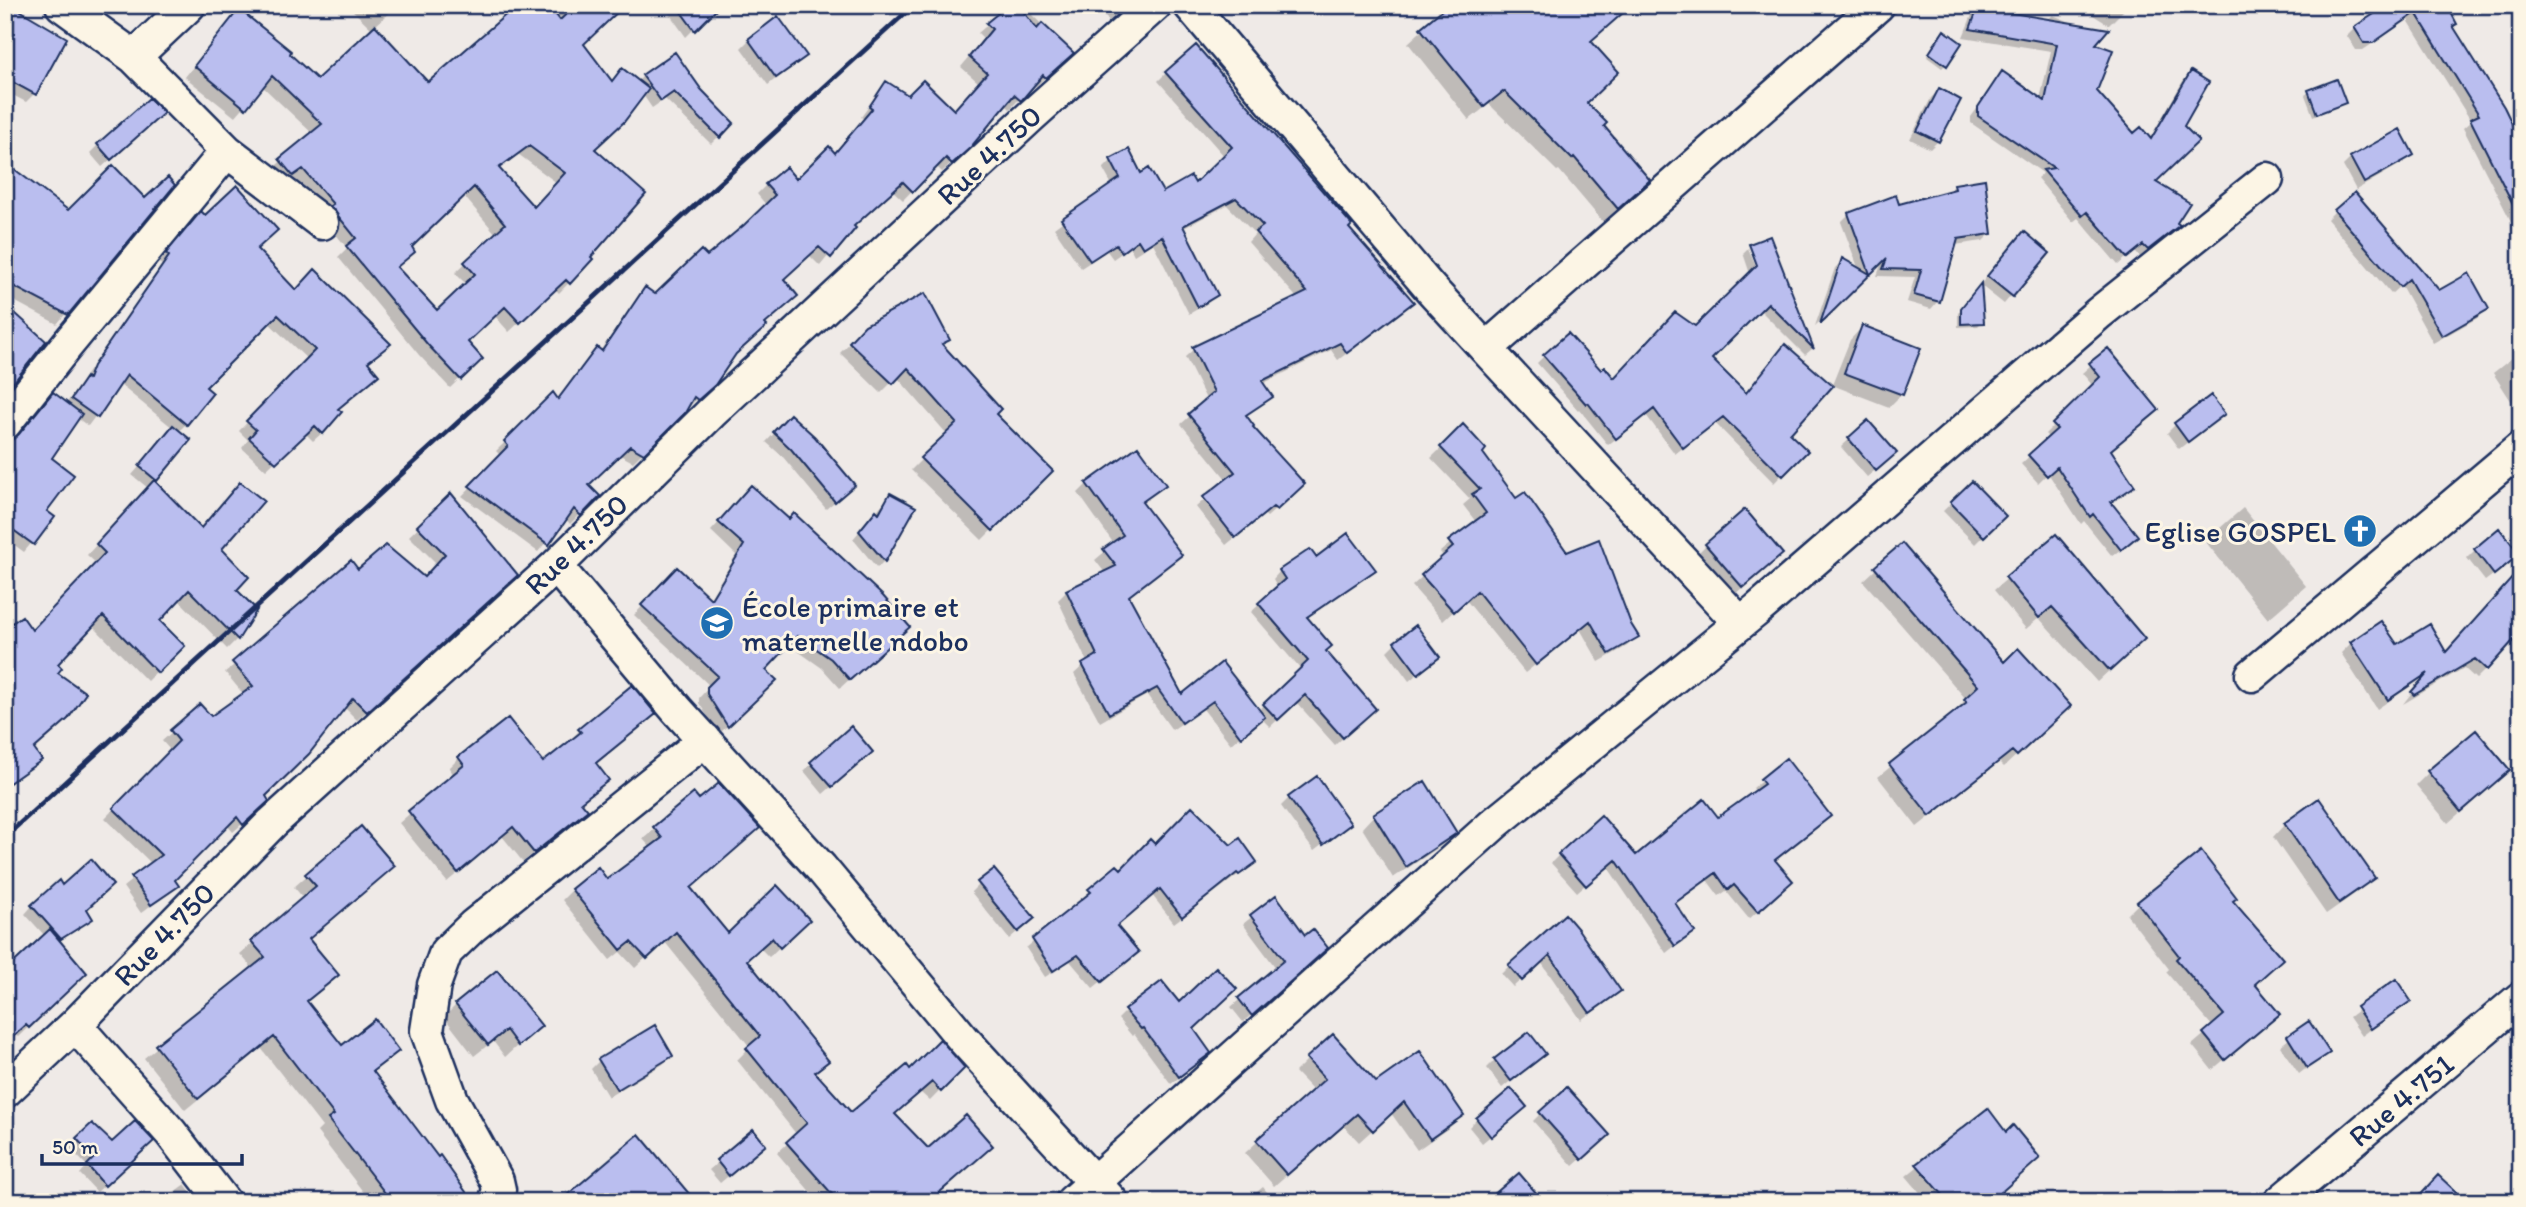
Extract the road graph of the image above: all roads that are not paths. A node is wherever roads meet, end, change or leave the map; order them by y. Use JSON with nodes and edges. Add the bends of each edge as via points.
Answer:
{"nodes":[{"id":1,"x":62,"y":5,"type":"edge"},
{"id":2,"x":189,"y":5,"type":"edge"},
{"id":3,"x":1155,"y":5,"type":"edge"},
{"id":4,"x":1190,"y":5,"type":"edge"},
{"id":5,"x":1878,"y":5,"type":"edge"},
{"id":6,"x":134,"y":57,"type":"junction"},
{"id":7,"x":227,"y":151,"type":"junction"},
{"id":8,"x":2267,"y":179,"type":"dead end"},
{"id":9,"x":322,"y":223,"type":"dead end"},
{"id":10,"x":1486,"y":349,"type":"junction"},
{"id":11,"x":5,"y":424,"type":"edge"},
{"id":12,"x":2521,"y":448,"type":"edge"},
{"id":13,"x":556,"y":566,"type":"junction"},
{"id":14,"x":1740,"y":623,"type":"junction"},
{"id":15,"x":2252,"y":675,"type":"dead end"},
{"id":16,"x":705,"y":740,"type":"junction"},
{"id":17,"x":2521,"y":998,"type":"edge"},
{"id":18,"x":75,"y":1025,"type":"junction"},
{"id":19,"x":5,"y":1091,"type":"edge"},
{"id":20,"x":1093,"y":1195,"type":"edge"},
{"id":21,"x":224,"y":1202,"type":"edge"},
{"id":22,"x":495,"y":1202,"type":"edge"},
{"id":23,"x":2280,"y":1202,"type":"edge"}],
"edges":[{"from":1,"to":6,"type":"street"},
{"from":2,"to":6,"type":"street"},
{"from":3,"to":13,"type":"street","name":"Rue 4.750","via":[[711,413]]},
{"from":4,"to":10,"type":"street"},
{"from":5,"to":10,"type":"street"},
{"from":6,"to":7,"type":"street"},
{"from":7,"to":9,"type":"street"},
{"from":7,"to":11,"type":"street"},
{"from":8,"to":14,"type":"street","via":[[2099,313]]},
{"from":10,"to":14,"type":"street"},
{"from":12,"to":15,"type":"street"},
{"from":13,"to":16,"type":"street"},
{"from":13,"to":18,"type":"street","name":"Rue 4.750","via":[[272,823]]},
{"from":14,"to":20,"type":"street","via":[[1495,823]]},
{"from":16,"to":20,"type":"street","via":[[821,869]]},
{"from":16,"to":22,"type":"street","via":[[446,952],[434,985],[427,1031],[452,1100],[498,1181]]},
{"from":17,"to":23,"type":"street","name":"Rue 4.751"},
{"from":18,"to":19,"type":"street","name":"Rue 4.750"},
{"from":18,"to":21,"type":"street","via":[[171,1133]]}]}
